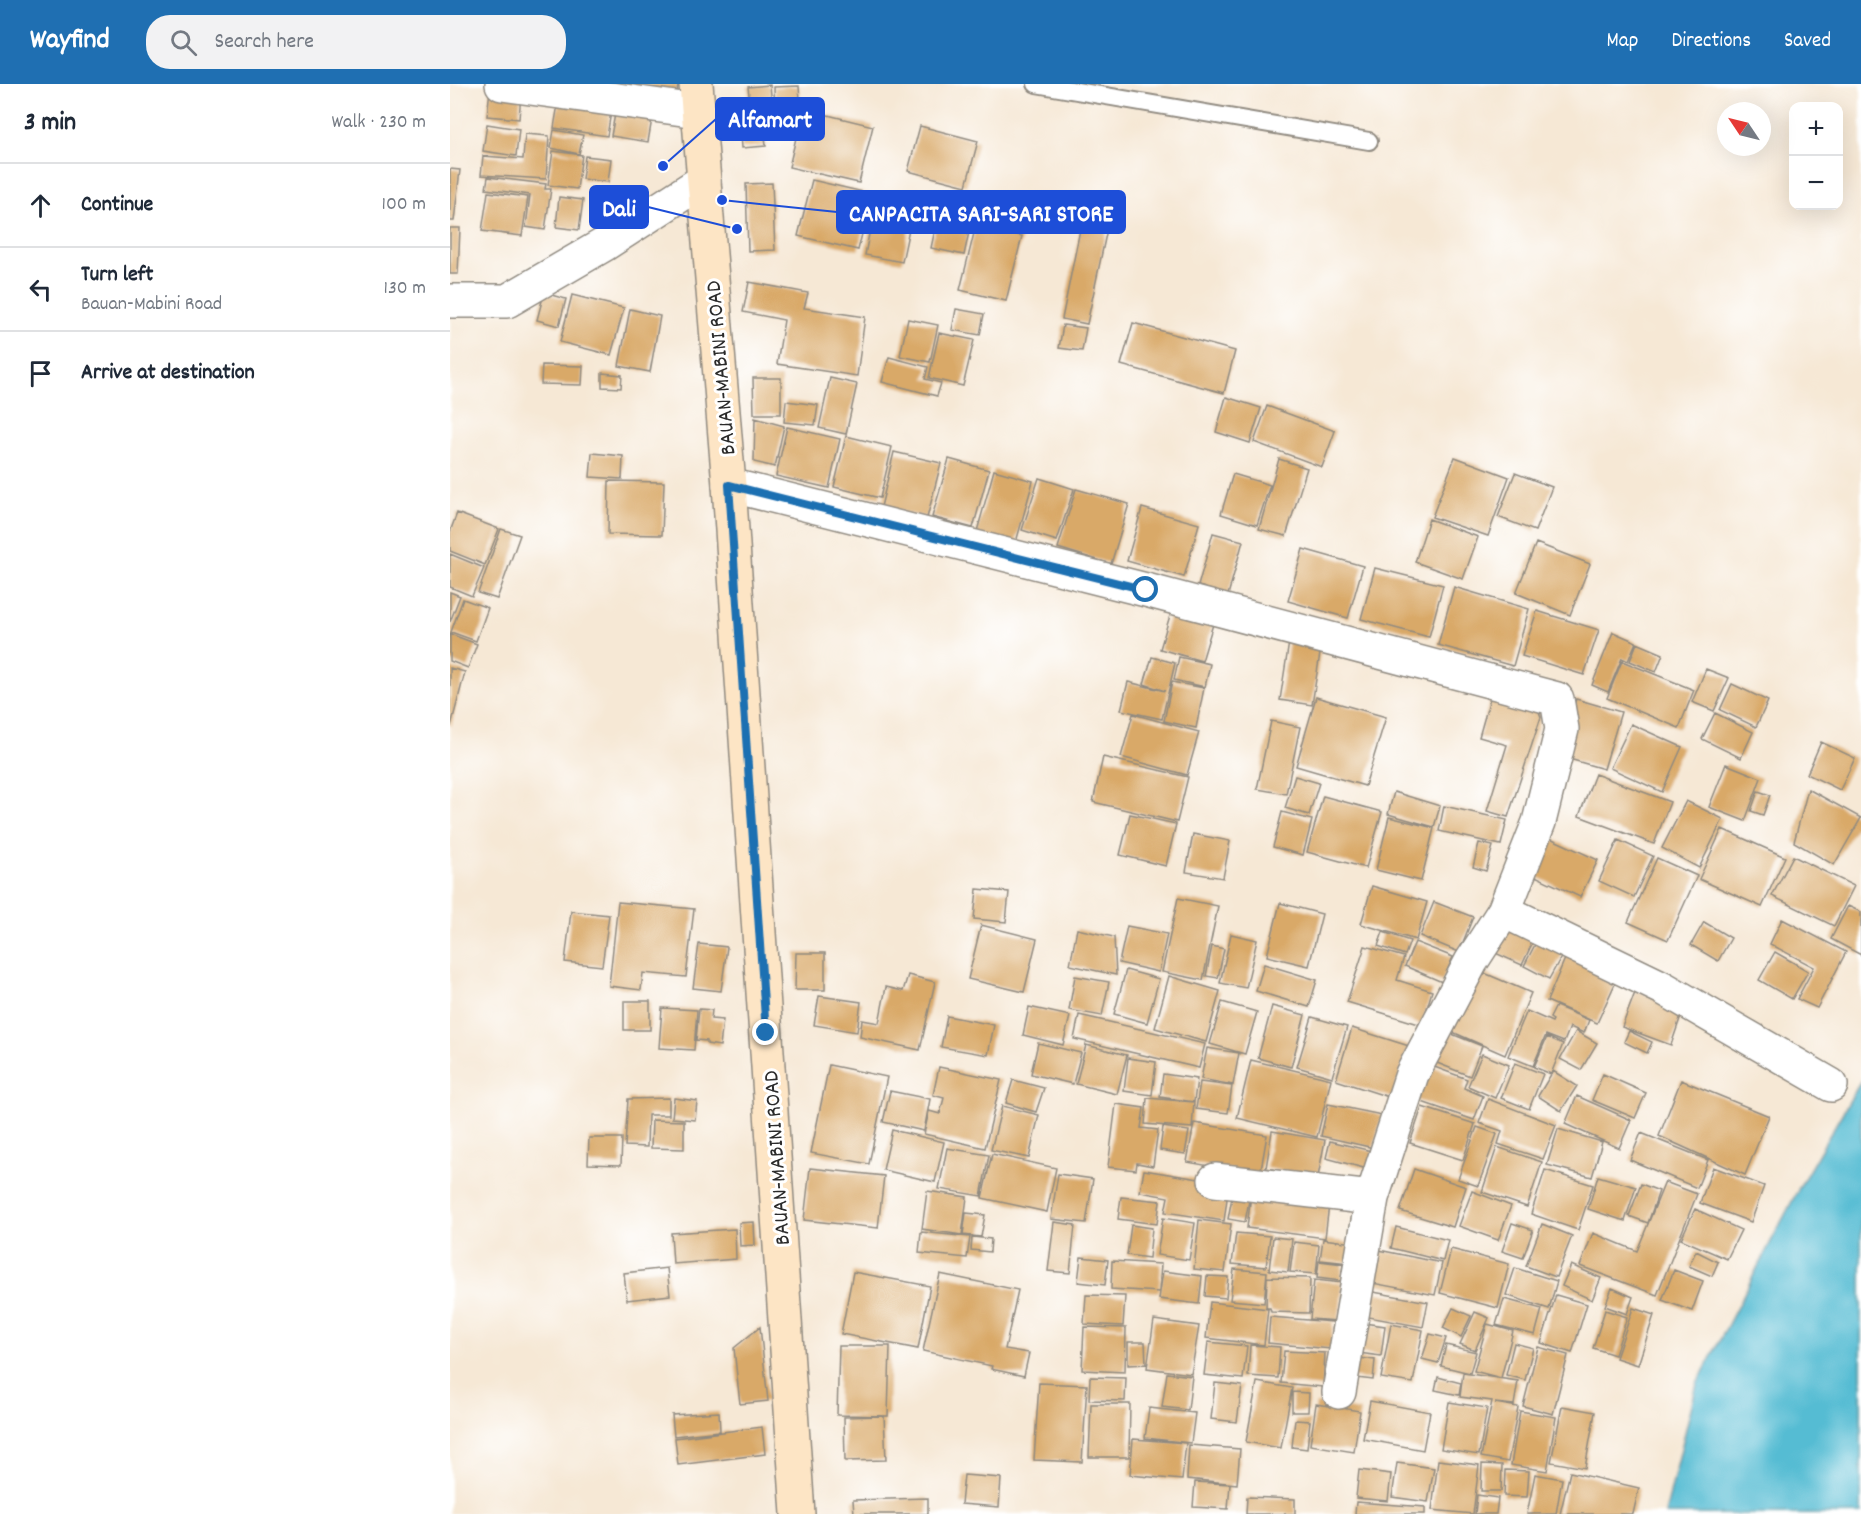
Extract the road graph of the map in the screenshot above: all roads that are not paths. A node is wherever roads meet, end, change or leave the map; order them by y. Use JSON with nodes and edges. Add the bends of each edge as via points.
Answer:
{"nodes":[{"id":1,"x":502,"y":84,"type":"edge"},
{"id":2,"x":1036,"y":84,"type":"edge"},
{"id":3,"x":696,"y":98,"type":"edge"},
{"id":4,"x":1369,"y":141,"type":"dead end"},
{"id":5,"x":704,"y":180,"type":"junction"},
{"id":6,"x":450,"y":301,"type":"edge"},
{"id":7,"x":729,"y":485,"type":"junction"},
{"id":8,"x":1504,"y":911,"type":"junction"},
{"id":9,"x":1831,"y":1085,"type":"dead end"},
{"id":10,"x":1215,"y":1180,"type":"dead end"},
{"id":11,"x":1372,"y":1198,"type":"junction"},
{"id":12,"x":1338,"y":1392,"type":"dead end"},
{"id":13,"x":798,"y":1514,"type":"edge"}],
"edges":[{"from":1,"to":3,"type":"street"},
{"from":2,"to":4,"type":"lane"},
{"from":3,"to":5,"type":"main road","name":"BAUAN-MABINI ROAD"},
{"from":5,"to":6,"type":"street","via":[[507,301]]},
{"from":5,"to":7,"type":"main road","name":"BAUAN-MABINI ROAD"},
{"from":7,"to":8,"type":"street","via":[[1557,699],[1562,729],[1539,822]]},
{"from":7,"to":13,"type":"main road","name":"BAUAN-MABINI ROAD"},
{"from":8,"to":9,"type":"street","via":[[1663,988]]},
{"from":8,"to":11,"type":"street","via":[[1471,963],[1412,1074]]},
{"from":10,"to":11,"type":"street"},
{"from":11,"to":12,"type":"street"}]}
